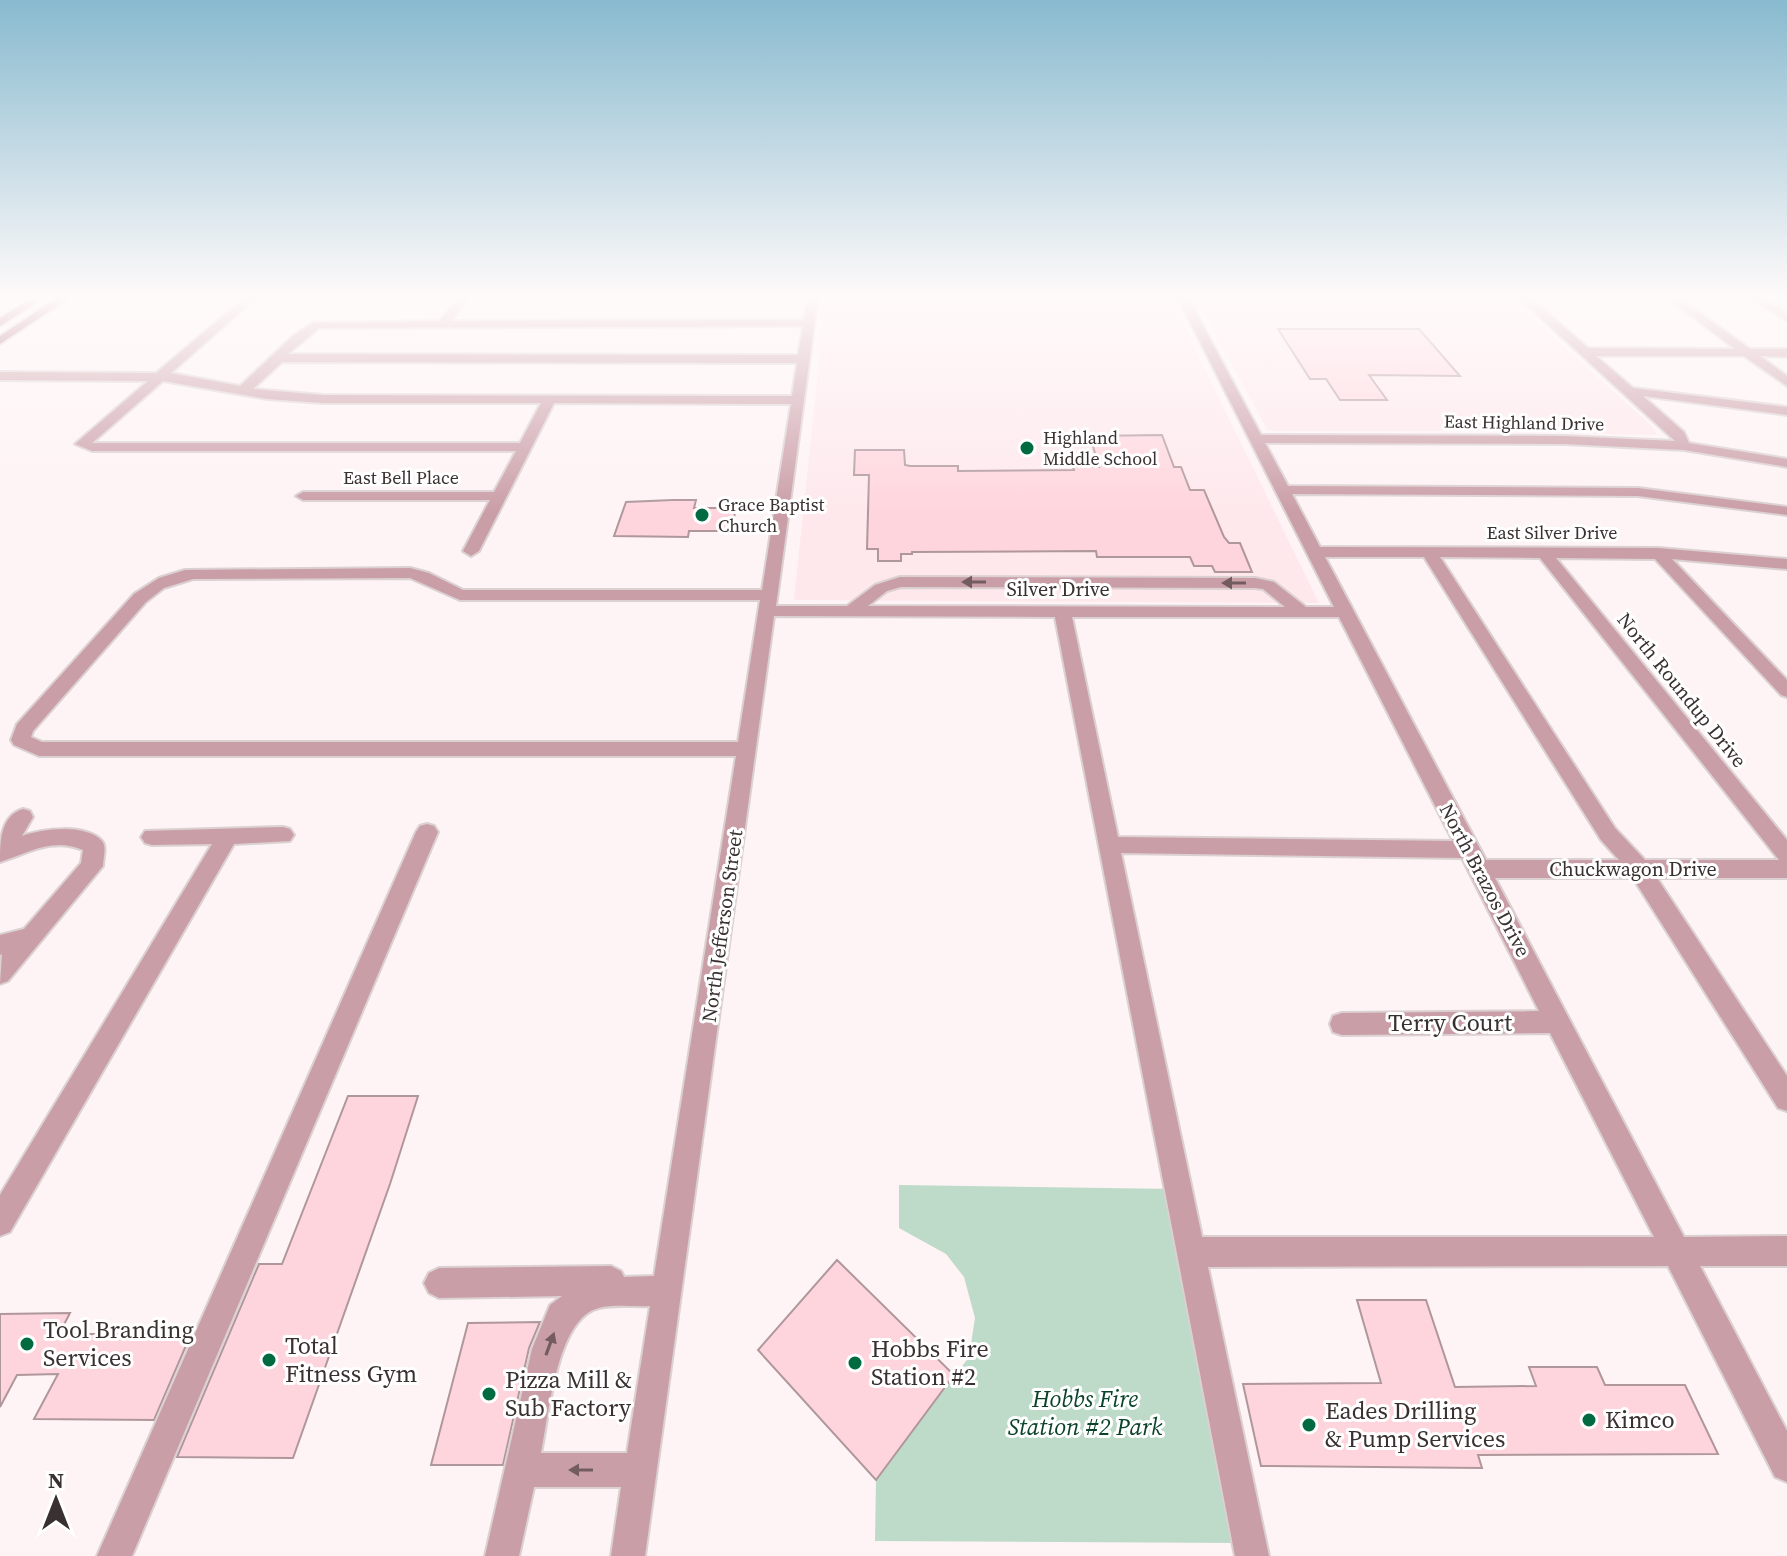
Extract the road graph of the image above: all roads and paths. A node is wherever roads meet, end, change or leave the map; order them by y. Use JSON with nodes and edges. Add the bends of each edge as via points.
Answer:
{"nodes":[{"id":1,"x":169,"y":369,"type":"edge"},
{"id":2,"x":270,"y":369,"type":"edge"},
{"id":3,"x":803,"y":369,"type":"edge"},
{"id":4,"x":1221,"y":369,"type":"edge"},
{"id":5,"x":1605,"y":369,"type":"edge"},
{"id":6,"x":1769,"y":369,"type":"edge"},
{"id":7,"x":0,"y":376,"type":"edge"},
{"id":8,"x":160,"y":376,"type":"junction"},
{"id":9,"x":1787,"y":382,"type":"edge"},
{"id":10,"x":244,"y":389,"type":"junction"},
{"id":11,"x":1630,"y":391,"type":"junction"},
{"id":12,"x":549,"y":400,"type":"junction"},
{"id":13,"x":799,"y":400,"type":"junction"},
{"id":14,"x":1787,"y":411,"type":"edge"},
{"id":15,"x":1259,"y":439,"type":"junction"},
{"id":16,"x":1684,"y":446,"type":"junction"},
{"id":17,"x":525,"y":447,"type":"junction"},
{"id":18,"x":1787,"y":463,"type":"edge"},
{"id":19,"x":1285,"y":490,"type":"junction"},
{"id":20,"x":303,"y":496,"type":"dead end"},
{"id":21,"x":499,"y":496,"type":"junction"},
{"id":22,"x":1787,"y":511,"type":"edge"},
{"id":23,"x":471,"y":551,"type":"dead end"},
{"id":24,"x":1317,"y":552,"type":"junction"},
{"id":25,"x":1429,"y":552,"type":"junction"},
{"id":26,"x":1544,"y":553,"type":"junction"},
{"id":27,"x":1658,"y":553,"type":"junction"},
{"id":28,"x":1787,"y":564,"type":"edge"},
{"id":29,"x":769,"y":603,"type":"junction"},
{"id":30,"x":851,"y":611,"type":"junction"},
{"id":31,"x":1062,"y":611,"type":"junction"},
{"id":32,"x":1302,"y":612,"type":"junction"},
{"id":33,"x":1348,"y":612,"type":"junction"},
{"id":34,"x":1787,"y":691,"type":"edge"},
{"id":35,"x":748,"y":749,"type":"junction"},
{"id":36,"x":23,"y":817,"type":"dead end"},
{"id":37,"x":427,"y":832,"type":"dead end"},
{"id":38,"x":283,"y":835,"type":"dead end"},
{"id":39,"x":228,"y":836,"type":"junction"},
{"id":40,"x":152,"y":837,"type":"dead end"},
{"id":41,"x":1108,"y":845,"type":"junction"},
{"id":42,"x":0,"y":853,"type":"edge"},
{"id":43,"x":1787,"y":855,"type":"edge"},
{"id":44,"x":1474,"y":860,"type":"junction"},
{"id":45,"x":1787,"y":869,"type":"edge"},
{"id":46,"x":1640,"y":870,"type":"junction"},
{"id":47,"x":32,"y":937,"type":"junction"},
{"id":48,"x":0,"y":945,"type":"edge"},
{"id":49,"x":0,"y":974,"type":"edge"},
{"id":50,"x":1558,"y":1022,"type":"junction"},
{"id":51,"x":1342,"y":1024,"type":"dead end"},
{"id":52,"x":1787,"y":1099,"type":"edge"},
{"id":53,"x":0,"y":1222,"type":"edge"},
{"id":54,"x":1787,"y":1251,"type":"edge"},
{"id":55,"x":1192,"y":1252,"type":"junction"},
{"id":56,"x":1676,"y":1252,"type":"junction"},
{"id":57,"x":439,"y":1283,"type":"dead end"},
{"id":58,"x":669,"y":1286,"type":"junction"},
{"id":59,"x":1787,"y":1465,"type":"edge"},
{"id":60,"x":521,"y":1470,"type":"junction"},
{"id":61,"x":642,"y":1470,"type":"junction"},
{"id":62,"x":114,"y":1556,"type":"edge"},
{"id":63,"x":502,"y":1556,"type":"edge"},
{"id":64,"x":628,"y":1556,"type":"edge"},
{"id":65,"x":1252,"y":1556,"type":"edge"}],
"edges":[{"from":1,"to":8,"type":"street"},
{"from":2,"to":10,"type":"street"},
{"from":3,"to":13,"type":"street","name":"North Jefferson Street"},
{"from":4,"to":15,"type":"street","name":"North Brazos Drive"},
{"from":5,"to":11,"type":"street"},
{"from":6,"to":9,"type":"street"},
{"from":7,"to":8,"type":"street"},
{"from":8,"to":10,"type":"street"},
{"from":8,"to":17,"type":"street","via":[[82,444]]},
{"from":10,"to":12,"type":"street","via":[[323,399]]},
{"from":11,"to":14,"type":"street"},
{"from":11,"to":16,"type":"street","via":[[1679,435]]},
{"from":12,"to":13,"type":"street"},
{"from":12,"to":17,"type":"street"},
{"from":13,"to":29,"type":"street","name":"North Jefferson Street"},
{"from":15,"to":16,"type":"street","name":"East Highland Drive","via":[[1565,440]]},
{"from":15,"to":19,"type":"street","name":"North Brazos Drive"},
{"from":16,"to":18,"type":"street","name":"East Highland Drive"},
{"from":17,"to":21,"type":"street"},
{"from":19,"to":22,"type":"street","via":[[1638,492]]},
{"from":19,"to":24,"type":"street","name":"North Brazos Drive"},
{"from":20,"to":21,"type":"street","name":"East Bell Place"},
{"from":21,"to":23,"type":"street"},
{"from":24,"to":25,"type":"street","name":"East Silver Drive"},
{"from":24,"to":33,"type":"street","name":"North Brazos Drive"},
{"from":25,"to":26,"type":"street","name":"East Silver Drive"},
{"from":25,"to":46,"type":"street","via":[[1608,834]]},
{"from":26,"to":27,"type":"street","name":"East Silver Drive"},
{"from":26,"to":43,"type":"street","name":"North Roundup Drive"},
{"from":27,"to":28,"type":"street","name":"East Silver Drive"},
{"from":27,"to":34,"type":"street"},
{"from":29,"to":30,"type":"street","name":"Silver Drive"},
{"from":29,"to":35,"type":"street","name":"North Jefferson Street"},
{"from":29,"to":35,"type":"street","name":"Silver Drive","via":[[460,595],[426,574],[410,573],[173,577],[140,598],[24,729],[21,740],[39,749]]},
{"from":30,"to":31,"type":"street","name":"Silver Drive"},
{"from":32,"to":30,"type":"street","one_way":true,"via":[[1268,585],[900,582],[881,588]]},
{"from":31,"to":32,"type":"street","name":"Silver Drive"},
{"from":31,"to":41,"type":"street"},
{"from":32,"to":33,"type":"street","name":"Silver Drive"},
{"from":33,"to":44,"type":"street","name":"North Brazos Drive"},
{"from":35,"to":58,"type":"street","name":"North Jefferson Street"},
{"from":36,"to":42,"type":"street"},
{"from":37,"to":62,"type":"street"},
{"from":38,"to":39,"type":"street"},
{"from":39,"to":40,"type":"street"},
{"from":39,"to":53,"type":"street"},
{"from":41,"to":44,"type":"street","name":"Chuckwagon Drive"},
{"from":41,"to":55,"type":"street"},
{"from":42,"to":47,"type":"street","via":[[34,838],[62,835],[94,846],[92,866]]},
{"from":44,"to":46,"type":"street","name":"Chuckwagon Drive"},
{"from":44,"to":50,"type":"street","name":"North Brazos Drive"},
{"from":45,"to":46,"type":"street","name":"Chuckwagon Drive"},
{"from":46,"to":52,"type":"street"},
{"from":47,"to":48,"type":"street"},
{"from":47,"to":49,"type":"street"},
{"from":50,"to":51,"type":"street","name":"Terry Court"},
{"from":50,"to":56,"type":"street","name":"North Brazos Drive"},
{"from":54,"to":56,"type":"street"},
{"from":55,"to":56,"type":"street"},
{"from":55,"to":65,"type":"street"},
{"from":56,"to":59,"type":"street","name":"North Brazos Drive"},
{"from":57,"to":58,"type":"street"},
{"from":60,"to":58,"type":"street","one_way":true,"via":[[547,1349],[561,1316],[592,1293]]},
{"from":58,"to":61,"type":"street","name":"North Jefferson Street"},
{"from":61,"to":60,"type":"street","one_way":true},
{"from":60,"to":63,"type":"street"},
{"from":61,"to":64,"type":"street","name":"North Jefferson Street"}]}
